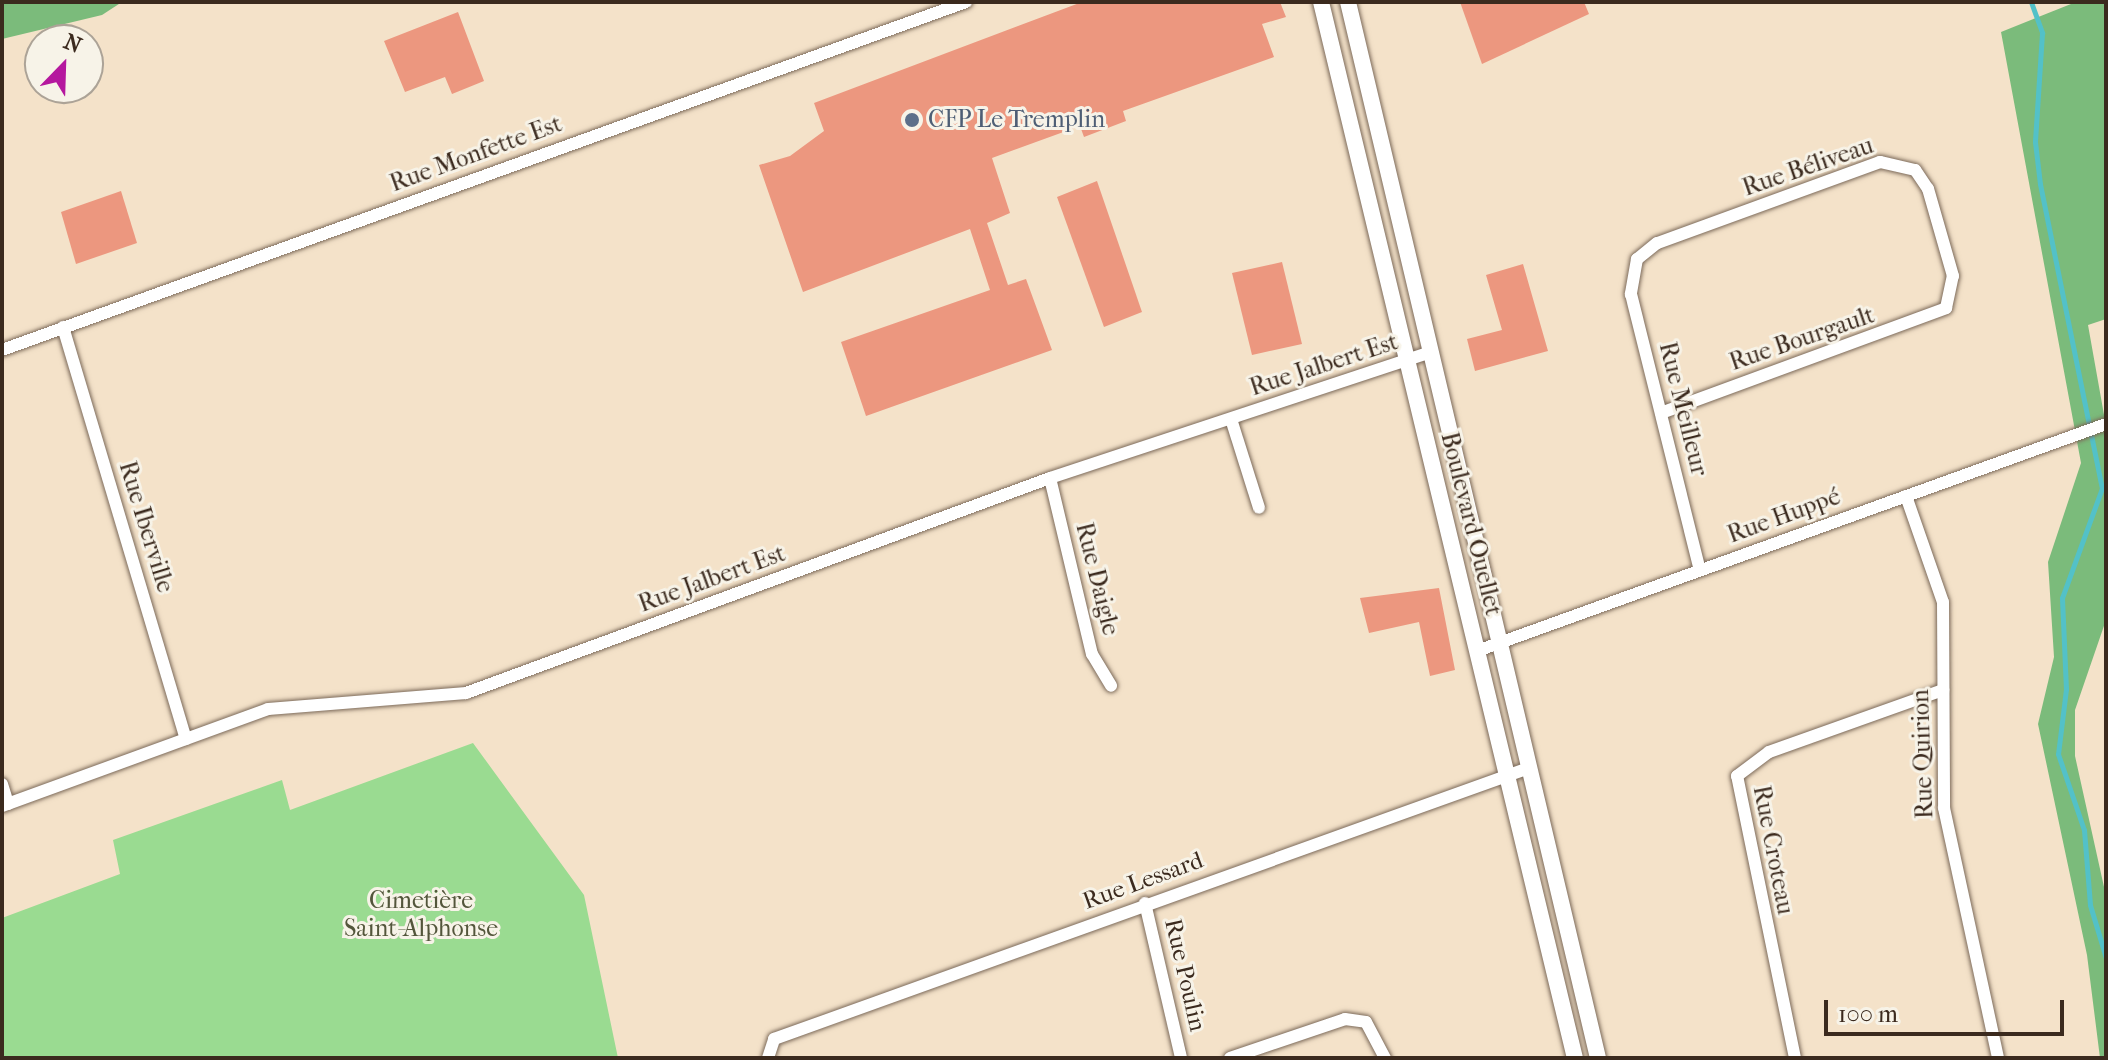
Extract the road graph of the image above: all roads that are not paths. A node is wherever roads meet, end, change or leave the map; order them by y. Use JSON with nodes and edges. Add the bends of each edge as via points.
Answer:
{"nodes":[{"id":1,"x":966,"y":2,"type":"edge"},
{"id":2,"x":1321,"y":2,"type":"edge"},
{"id":3,"x":1348,"y":2,"type":"edge"},
{"id":4,"x":1637,"y":259,"type":"joint"},
{"id":5,"x":1950,"y":298,"type":"joint"},
{"id":6,"x":63,"y":327,"type":"junction"},
{"id":7,"x":2,"y":350,"type":"edge"},
{"id":8,"x":1430,"y":352,"type":"junction"},
{"id":9,"x":1406,"y":361,"type":"junction"},
{"id":10,"x":1661,"y":413,"type":"junction"},
{"id":11,"x":1231,"y":419,"type":"junction"},
{"id":12,"x":2106,"y":424,"type":"edge"},
{"id":13,"x":1050,"y":478,"type":"junction"},
{"id":14,"x":1906,"y":496,"type":"junction"},
{"id":15,"x":1259,"y":508,"type":"dead end"},
{"id":16,"x":1700,"y":570,"type":"junction"},
{"id":17,"x":1499,"y":643,"type":"junction"},
{"id":18,"x":1477,"y":651,"type":"junction"},
{"id":19,"x":1111,"y":686,"type":"dead end"},
{"id":20,"x":1943,"y":690,"type":"junction"},
{"id":21,"x":186,"y":739,"type":"junction"},
{"id":22,"x":1529,"y":768,"type":"junction"},
{"id":23,"x":1505,"y":777,"type":"junction"},
{"id":24,"x":2,"y":784,"type":"edge"},
{"id":25,"x":5,"y":805,"type":"edge"},
{"id":26,"x":1145,"y":903,"type":"junction"},
{"id":27,"x":768,"y":1058,"type":"edge"},
{"id":28,"x":1181,"y":1058,"type":"edge"},
{"id":29,"x":1230,"y":1058,"type":"edge"},
{"id":30,"x":1385,"y":1058,"type":"edge"},
{"id":31,"x":1575,"y":1058,"type":"edge"},
{"id":32,"x":1598,"y":1058,"type":"edge"},
{"id":33,"x":1795,"y":1058,"type":"edge"},
{"id":34,"x":1998,"y":1058,"type":"edge"}],
"edges":[{"from":1,"to":6,"type":"street","name":"Rue Monfette Est"},
{"from":2,"to":9,"type":"street","name":"Boulevard Ouellet"},
{"from":3,"to":8,"type":"street","name":"Boulevard Ouellet"},
{"from":4,"to":5,"type":"street","name":"Rue Béliveau","via":[[1657,243],[1891,161],[1915,170],[1928,189],[1953,276]]},
{"from":4,"to":10,"type":"street","name":"Rue Meilleur","via":[[1631,294]]},
{"from":5,"to":10,"type":"street","name":"Rue Bourgault","via":[[1937,315]]},
{"from":6,"to":7,"type":"street","name":"Rue Monfette Est"},
{"from":6,"to":21,"type":"street","name":"Rue Iberville"},
{"from":8,"to":9,"type":"street","name":"Rue Jalbert Est"},
{"from":8,"to":17,"type":"street","name":"Boulevard Ouellet"},
{"from":9,"to":11,"type":"street","name":"Rue Jalbert Est"},
{"from":9,"to":18,"type":"street","name":"Boulevard Ouellet"},
{"from":10,"to":16,"type":"street","name":"Rue Meilleur"},
{"from":11,"to":13,"type":"street","name":"Rue Jalbert Est"},
{"from":11,"to":15,"type":"street"},
{"from":12,"to":14,"type":"street","name":"Rue Huppé"},
{"from":13,"to":19,"type":"street","name":"Rue Daigle","via":[[1092,654]]},
{"from":13,"to":21,"type":"street","name":"Rue Jalbert Est","via":[[466,693],[287,706]]},
{"from":14,"to":16,"type":"street","name":"Rue Huppé"},
{"from":14,"to":20,"type":"street","name":"Rue Quirion","via":[[1943,602]]},
{"from":16,"to":17,"type":"street","name":"Rue Huppé"},
{"from":17,"to":18,"type":"street","name":"Rue Huppé"},
{"from":17,"to":22,"type":"street","name":"Boulevard Ouellet"},
{"from":18,"to":23,"type":"street","name":"Boulevard Ouellet"},
{"from":20,"to":33,"type":"street","name":"Rue Croteau","via":[[1769,752],[1737,776]]},
{"from":20,"to":34,"type":"street","name":"Rue Quirion","via":[[1944,808]]},
{"from":21,"to":25,"type":"street","name":"Rue Jalbert Est"},
{"from":22,"to":23,"type":"street","name":"Rue Lessard"},
{"from":22,"to":32,"type":"street","name":"Boulevard Ouellet"},
{"from":23,"to":26,"type":"street","name":"Rue Lessard"},
{"from":23,"to":31,"type":"street","name":"Boulevard Ouellet"},
{"from":24,"to":25,"type":"street"},
{"from":26,"to":27,"type":"street","name":"Rue Lessard","via":[[774,1039]]},
{"from":26,"to":28,"type":"street","name":"Rue Poulin"},
{"from":29,"to":30,"type":"street","via":[[1345,1019],[1366,1022]]}]}
